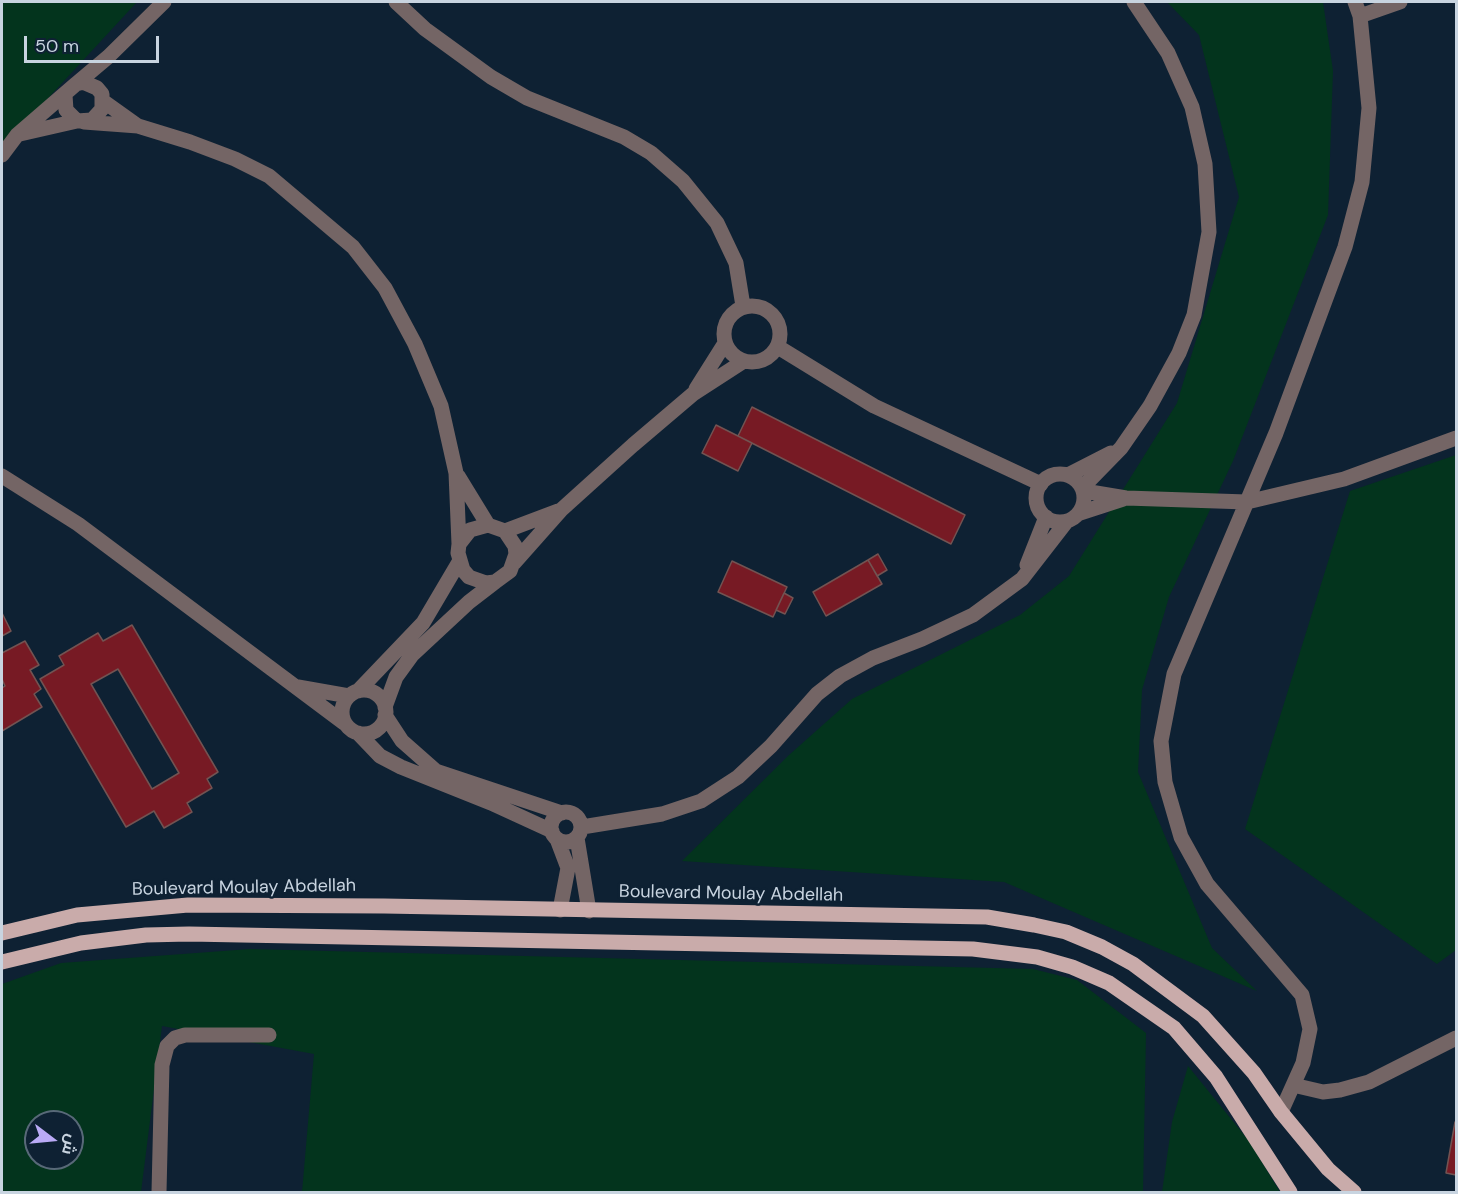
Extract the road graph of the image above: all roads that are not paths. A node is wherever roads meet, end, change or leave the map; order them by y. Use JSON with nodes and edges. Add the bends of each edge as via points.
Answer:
{"nodes":[{"id":1,"x":164,"y":2,"type":"edge"},
{"id":2,"x":396,"y":2,"type":"edge"},
{"id":3,"x":1134,"y":2,"type":"edge"},
{"id":4,"x":1400,"y":2,"type":"edge"},
{"id":5,"x":1357,"y":8,"type":"edge"},
{"id":6,"x":108,"y":57,"type":"junction"},
{"id":7,"x":70,"y":90,"type":"junction"},
{"id":8,"x":100,"y":95,"type":"junction"},
{"id":9,"x":80,"y":121,"type":"junction"},
{"id":10,"x":138,"y":126,"type":"junction"},
{"id":11,"x":17,"y":135,"type":"junction"},
{"id":12,"x":2,"y":155,"type":"edge"},
{"id":13,"x":743,"y":306,"type":"junction"},
{"id":14,"x":725,"y":343,"type":"junction"},
{"id":15,"x":778,"y":347,"type":"junction"},
{"id":16,"x":744,"y":361,"type":"junction"},
{"id":17,"x":693,"y":394,"type":"junction"},
{"id":18,"x":1456,"y":438,"type":"edge"},
{"id":19,"x":1121,"y":448,"type":"junction"},
{"id":20,"x":456,"y":473,"type":"junction"},
{"id":21,"x":1068,"y":475,"type":"junction"},
{"id":22,"x":2,"y":476,"type":"edge"},
{"id":23,"x":1041,"y":483,"type":"junction"},
{"id":24,"x":1083,"y":490,"type":"junction"},
{"id":25,"x":1126,"y":498,"type":"junction"},
{"id":26,"x":1247,"y":502,"type":"junction"},
{"id":27,"x":561,"y":510,"type":"junction"},
{"id":28,"x":1046,"y":517,"type":"junction"},
{"id":29,"x":1074,"y":517,"type":"junction"},
{"id":30,"x":488,"y":525,"type":"junction"},
{"id":31,"x":505,"y":531,"type":"junction"},
{"id":32,"x":459,"y":544,"type":"junction"},
{"id":33,"x":459,"y":562,"type":"junction"},
{"id":34,"x":514,"y":563,"type":"junction"},
{"id":35,"x":1022,"y":579,"type":"junction"},
{"id":36,"x":495,"y":582,"type":"junction"},
{"id":37,"x":292,"y":686,"type":"junction"},
{"id":38,"x":353,"y":694,"type":"junction"},
{"id":39,"x":385,"y":711,"type":"junction"},
{"id":40,"x":344,"y":723,"type":"junction"},
{"id":41,"x":358,"y":733,"type":"junction"},
{"id":42,"x":562,"y":813,"type":"junction"},
{"id":43,"x":580,"y":832,"type":"junction"},
{"id":44,"x":554,"y":835,"type":"junction"},
{"id":45,"x":560,"y":910,"type":"junction"},
{"id":46,"x":589,"y":911,"type":"junction"},
{"id":47,"x":2,"y":933,"type":"edge"},
{"id":48,"x":2,"y":962,"type":"edge"},
{"id":49,"x":269,"y":1035,"type":"dead end"},
{"id":50,"x":1456,"y":1038,"type":"edge"},
{"id":51,"x":1293,"y":1085,"type":"junction"},
{"id":52,"x":1281,"y":1112,"type":"junction"},
{"id":53,"x":159,"y":1192,"type":"edge"},
{"id":54,"x":1290,"y":1192,"type":"edge"},
{"id":55,"x":1354,"y":1192,"type":"edge"}],
"edges":[{"from":1,"to":6,"type":"street"},
{"from":2,"to":13,"type":"street","via":[[425,29],[509,88],[624,136],[683,181],[717,223],[736,263]]},
{"from":3,"to":19,"type":"street","via":[[1168,53],[1192,107],[1205,164],[1209,232],[1191,324],[1150,406]]},
{"from":4,"to":5,"type":"street"},
{"from":5,"to":26,"type":"street","via":[[1369,108],[1362,183],[1345,247],[1317,325]]},
{"from":6,"to":7,"type":"street"},
{"from":6,"to":8,"type":"street"},
{"from":7,"to":8,"type":"street","via":[[83,82]]},
{"from":7,"to":9,"type":"street","via":[[66,110]]},
{"from":7,"to":11,"type":"street"},
{"from":8,"to":9,"type":"street","via":[[98,116]]},
{"from":8,"to":10,"type":"street"},
{"from":9,"to":10,"type":"street"},
{"from":9,"to":11,"type":"street"},
{"from":10,"to":20,"type":"street","via":[[190,142],[269,176],[353,247],[385,288],[415,344],[441,406]]},
{"from":11,"to":12,"type":"street"},
{"from":13,"to":14,"type":"street","via":[[725,325]]},
{"from":13,"to":15,"type":"street","via":[[762,307],[777,319],[781,338]]},
{"from":14,"to":16,"type":"street","via":[[729,351]]},
{"from":14,"to":17,"type":"street"},
{"from":15,"to":16,"type":"street","via":[[760,361]]},
{"from":15,"to":23,"type":"street","via":[[874,406]]},
{"from":16,"to":17,"type":"street"},
{"from":17,"to":27,"type":"street"},
{"from":18,"to":26,"type":"street","via":[[1344,479]]},
{"from":19,"to":21,"type":"street"},
{"from":19,"to":24,"type":"street"},
{"from":20,"to":30,"type":"street"},
{"from":20,"to":32,"type":"street"},
{"from":21,"to":23,"type":"street","via":[[1053,475]]},
{"from":21,"to":24,"type":"street"},
{"from":22,"to":37,"type":"street","via":[[78,524]]},
{"from":23,"to":28,"type":"street","via":[[1037,505]]},
{"from":24,"to":25,"type":"street"},
{"from":24,"to":29,"type":"street","via":[[1085,499]]},
{"from":25,"to":26,"type":"street"},
{"from":25,"to":29,"type":"street"},
{"from":26,"to":51,"type":"street","via":[[1174,674],[1161,741],[1165,782],[1181,837],[1207,884],[1302,995],[1310,1029],[1303,1063]]},
{"from":27,"to":31,"type":"street"},
{"from":27,"to":34,"type":"street"},
{"from":28,"to":29,"type":"street","via":[[1060,522]]},
{"from":28,"to":35,"type":"street"},
{"from":29,"to":35,"type":"street"},
{"from":30,"to":31,"type":"street"},
{"from":30,"to":32,"type":"street","via":[[470,530]]},
{"from":31,"to":34,"type":"street","via":[[515,546]]},
{"from":32,"to":33,"type":"street"},
{"from":33,"to":36,"type":"street","via":[[469,577]]},
{"from":33,"to":38,"type":"street","via":[[423,623]]},
{"from":34,"to":36,"type":"street","via":[[510,572]]},
{"from":35,"to":43,"type":"street","via":[[974,615],[840,676],[817,694],[738,777],[701,801]]},
{"from":36,"to":39,"type":"street","via":[[412,655],[396,677]]},
{"from":37,"to":38,"type":"street"},
{"from":37,"to":40,"type":"street"},
{"from":38,"to":39,"type":"street","via":[[365,690],[378,695]]},
{"from":38,"to":40,"type":"street","via":[[342,712]]},
{"from":39,"to":41,"type":"street","via":[[381,725],[373,732]]},
{"from":39,"to":42,"type":"street","via":[[402,741],[436,771]]},
{"from":40,"to":41,"type":"street"},
{"from":41,"to":44,"type":"street","via":[[380,756],[491,803]]},
{"from":42,"to":43,"type":"street","via":[[577,817]]},
{"from":42,"to":44,"type":"street","via":[[554,820]]},
{"from":43,"to":44,"type":"street","via":[[571,842]]},
{"from":43,"to":46,"type":"street"},
{"from":44,"to":45,"type":"street","via":[[567,868]]},
{"from":45,"to":46,"type":"main road","name":"Boulevard Moulay Abdellah"},
{"from":45,"to":47,"type":"main road","name":"Boulevard Moulay Abdellah","via":[[188,905],[77,915]]},
{"from":46,"to":52,"type":"main road","name":"Boulevard Moulay Abdellah","via":[[987,917],[1066,932],[1133,964],[1203,1016],[1254,1073]]},
{"from":48,"to":54,"type":"main road","via":[[81,944],[189,934],[973,949],[1037,957],[1109,983],[1174,1028],[1216,1077]]},
{"from":49,"to":53,"type":"street","via":[[185,1035],[167,1046],[162,1065]]},
{"from":50,"to":51,"type":"street","via":[[1369,1082],[1323,1092]]},
{"from":51,"to":52,"type":"street"},
{"from":52,"to":55,"type":"main road","name":"Boulevard Moulay Abdellah","via":[[1328,1169]]}]}
